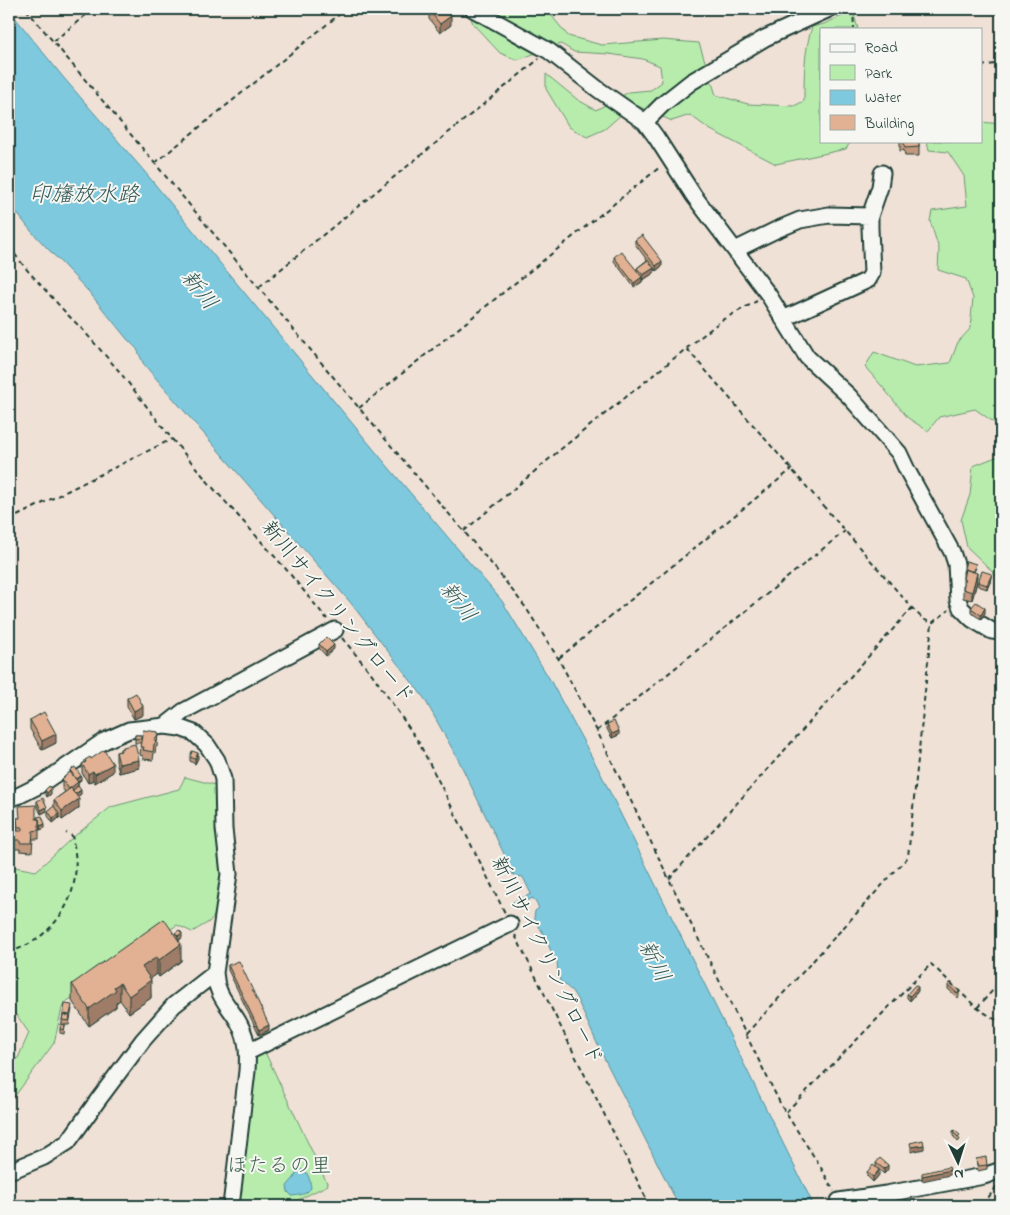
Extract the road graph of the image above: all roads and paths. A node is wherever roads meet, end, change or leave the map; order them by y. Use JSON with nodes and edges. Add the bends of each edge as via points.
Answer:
{"nodes":[{"id":1,"x":26,"y":9,"type":"edge"},
{"id":2,"x":93,"y":9,"type":"edge"},
{"id":3,"x":346,"y":9,"type":"edge"},
{"id":4,"x":473,"y":9,"type":"edge"},
{"id":5,"x":829,"y":9,"type":"edge"},
{"id":6,"x":853,"y":9,"type":"edge"},
{"id":7,"x":854,"y":28,"type":"edge"},
{"id":8,"x":54,"y":41,"type":"junction"},
{"id":9,"x":549,"y":51,"type":"junction"},
{"id":10,"x":1001,"y":63,"type":"edge"},
{"id":11,"x":982,"y":66,"type":"edge"},
{"id":12,"x":645,"y":122,"type":"junction"},
{"id":13,"x":670,"y":159,"type":"junction"},
{"id":14,"x":155,"y":163,"type":"junction"},
{"id":15,"x":882,"y":173,"type":"dead end"},
{"id":16,"x":870,"y":216,"type":"junction"},
{"id":17,"x":9,"y":247,"type":"edge"},
{"id":18,"x":735,"y":250,"type":"junction"},
{"id":19,"x":259,"y":287,"type":"junction"},
{"id":20,"x":768,"y":294,"type":"junction"},
{"id":21,"x":783,"y":319,"type":"junction"},
{"id":22,"x":687,"y":349,"type":"junction"},
{"id":23,"x":359,"y":408,"type":"junction"},
{"id":24,"x":172,"y":439,"type":"junction"},
{"id":25,"x":792,"y":469,"type":"junction"},
{"id":26,"x":9,"y":520,"type":"edge"},
{"id":27,"x":464,"y":530,"type":"junction"},
{"id":28,"x":846,"y":531,"type":"junction"},
{"id":29,"x":959,"y":602,"type":"junction"},
{"id":30,"x":912,"y":608,"type":"junction"},
{"id":31,"x":932,"y":623,"type":"junction"},
{"id":32,"x":335,"y":630,"type":"junction"},
{"id":33,"x":1001,"y":632,"type":"edge"},
{"id":34,"x":558,"y":658,"type":"junction"},
{"id":35,"x":165,"y":726,"type":"junction"},
{"id":36,"x":597,"y":731,"type":"junction"},
{"id":37,"x":9,"y":798,"type":"edge"},
{"id":38,"x":66,"y":833,"type":"dead end"},
{"id":39,"x":669,"y":879,"type":"junction"},
{"id":40,"x":510,"y":924,"type":"junction"},
{"id":41,"x":9,"y":953,"type":"edge"},
{"id":42,"x":215,"y":973,"type":"junction"},
{"id":43,"x":1001,"y":981,"type":"edge"},
{"id":44,"x":977,"y":1008,"type":"junction"},
{"id":45,"x":1001,"y":1023,"type":"edge"},
{"id":46,"x":746,"y":1034,"type":"junction"},
{"id":47,"x":248,"y":1052,"type":"junction"},
{"id":48,"x":786,"y":1112,"type":"junction"},
{"id":49,"x":9,"y":1170,"type":"edge"},
{"id":50,"x":1001,"y":1170,"type":"edge"},
{"id":51,"x":1001,"y":1184,"type":"edge"},
{"id":52,"x":839,"y":1201,"type":"joint"},
{"id":53,"x":231,"y":1206,"type":"edge"},
{"id":54,"x":650,"y":1206,"type":"edge"},
{"id":55,"x":985,"y":1206,"type":"edge"}],
"edges":[{"from":1,"to":8,"type":"path"},
{"from":2,"to":8,"type":"path"},
{"from":3,"to":14,"type":"path"},
{"from":4,"to":9,"type":"street"},
{"from":5,"to":12,"type":"street","via":[[765,38],[691,82]]},
{"from":6,"to":7,"type":"path"},
{"from":8,"to":14,"type":"path"},
{"from":9,"to":12,"type":"street"},
{"from":9,"to":19,"type":"path"},
{"from":10,"to":11,"type":"path"},
{"from":12,"to":13,"type":"street"},
{"from":13,"to":18,"type":"street"},
{"from":13,"to":23,"type":"path"},
{"from":14,"to":19,"type":"path"},
{"from":15,"to":16,"type":"street"},
{"from":16,"to":18,"type":"street","via":[[829,215],[800,220]]},
{"from":16,"to":21,"type":"street","via":[[872,273],[868,280]]},
{"from":17,"to":24,"type":"path","name":"新川サイクリングロード","via":[[119,371]]},
{"from":18,"to":20,"type":"street"},
{"from":19,"to":23,"type":"path"},
{"from":20,"to":21,"type":"street"},
{"from":20,"to":22,"type":"path","via":[[722,320]]},
{"from":21,"to":29,"type":"street","via":[[807,357],[848,396],[899,453],[952,552]]},
{"from":22,"to":25,"type":"path"},
{"from":22,"to":27,"type":"path"},
{"from":23,"to":27,"type":"path"},
{"from":24,"to":26,"type":"path"},
{"from":24,"to":32,"type":"path","name":"新川サイクリングロード"},
{"from":25,"to":28,"type":"path"},
{"from":25,"to":34,"type":"path"},
{"from":27,"to":34,"type":"path","via":[[526,608]]},
{"from":28,"to":30,"type":"path"},
{"from":28,"to":36,"type":"path"},
{"from":29,"to":31,"type":"path"},
{"from":29,"to":33,"type":"street","via":[[972,619],[992,631]]},
{"from":30,"to":31,"type":"path"},
{"from":30,"to":39,"type":"path"},
{"from":31,"to":46,"type":"path","via":[[908,857]]},
{"from":32,"to":35,"type":"street","via":[[184,711]]},
{"from":32,"to":40,"type":"path","name":"新川サイクリングロード","via":[[372,674],[418,741]]},
{"from":34,"to":36,"type":"path"},
{"from":35,"to":37,"type":"street","via":[[130,730],[104,741],[38,786]]},
{"from":35,"to":42,"type":"street","via":[[194,733],[217,760],[223,778],[229,874]]},
{"from":36,"to":39,"type":"path"},
{"from":38,"to":41,"type":"path","via":[[72,836],[76,861],[75,884],[69,901],[48,930]]},
{"from":39,"to":46,"type":"path"},
{"from":40,"to":47,"type":"street"},
{"from":40,"to":54,"type":"path","name":"新川サイクリングロード"},
{"from":42,"to":47,"type":"street","via":[[218,989],[240,1023]]},
{"from":42,"to":49,"type":"street","via":[[174,1005],[143,1040],[68,1142],[44,1157]]},
{"from":43,"to":44,"type":"path"},
{"from":44,"to":45,"type":"path"},
{"from":44,"to":48,"type":"path","via":[[931,964]]},
{"from":46,"to":48,"type":"path"},
{"from":47,"to":53,"type":"street"},
{"from":48,"to":52,"type":"path"},
{"from":50,"to":52,"type":"street","via":[[984,1176]]},
{"from":51,"to":55,"type":"path"}]}
